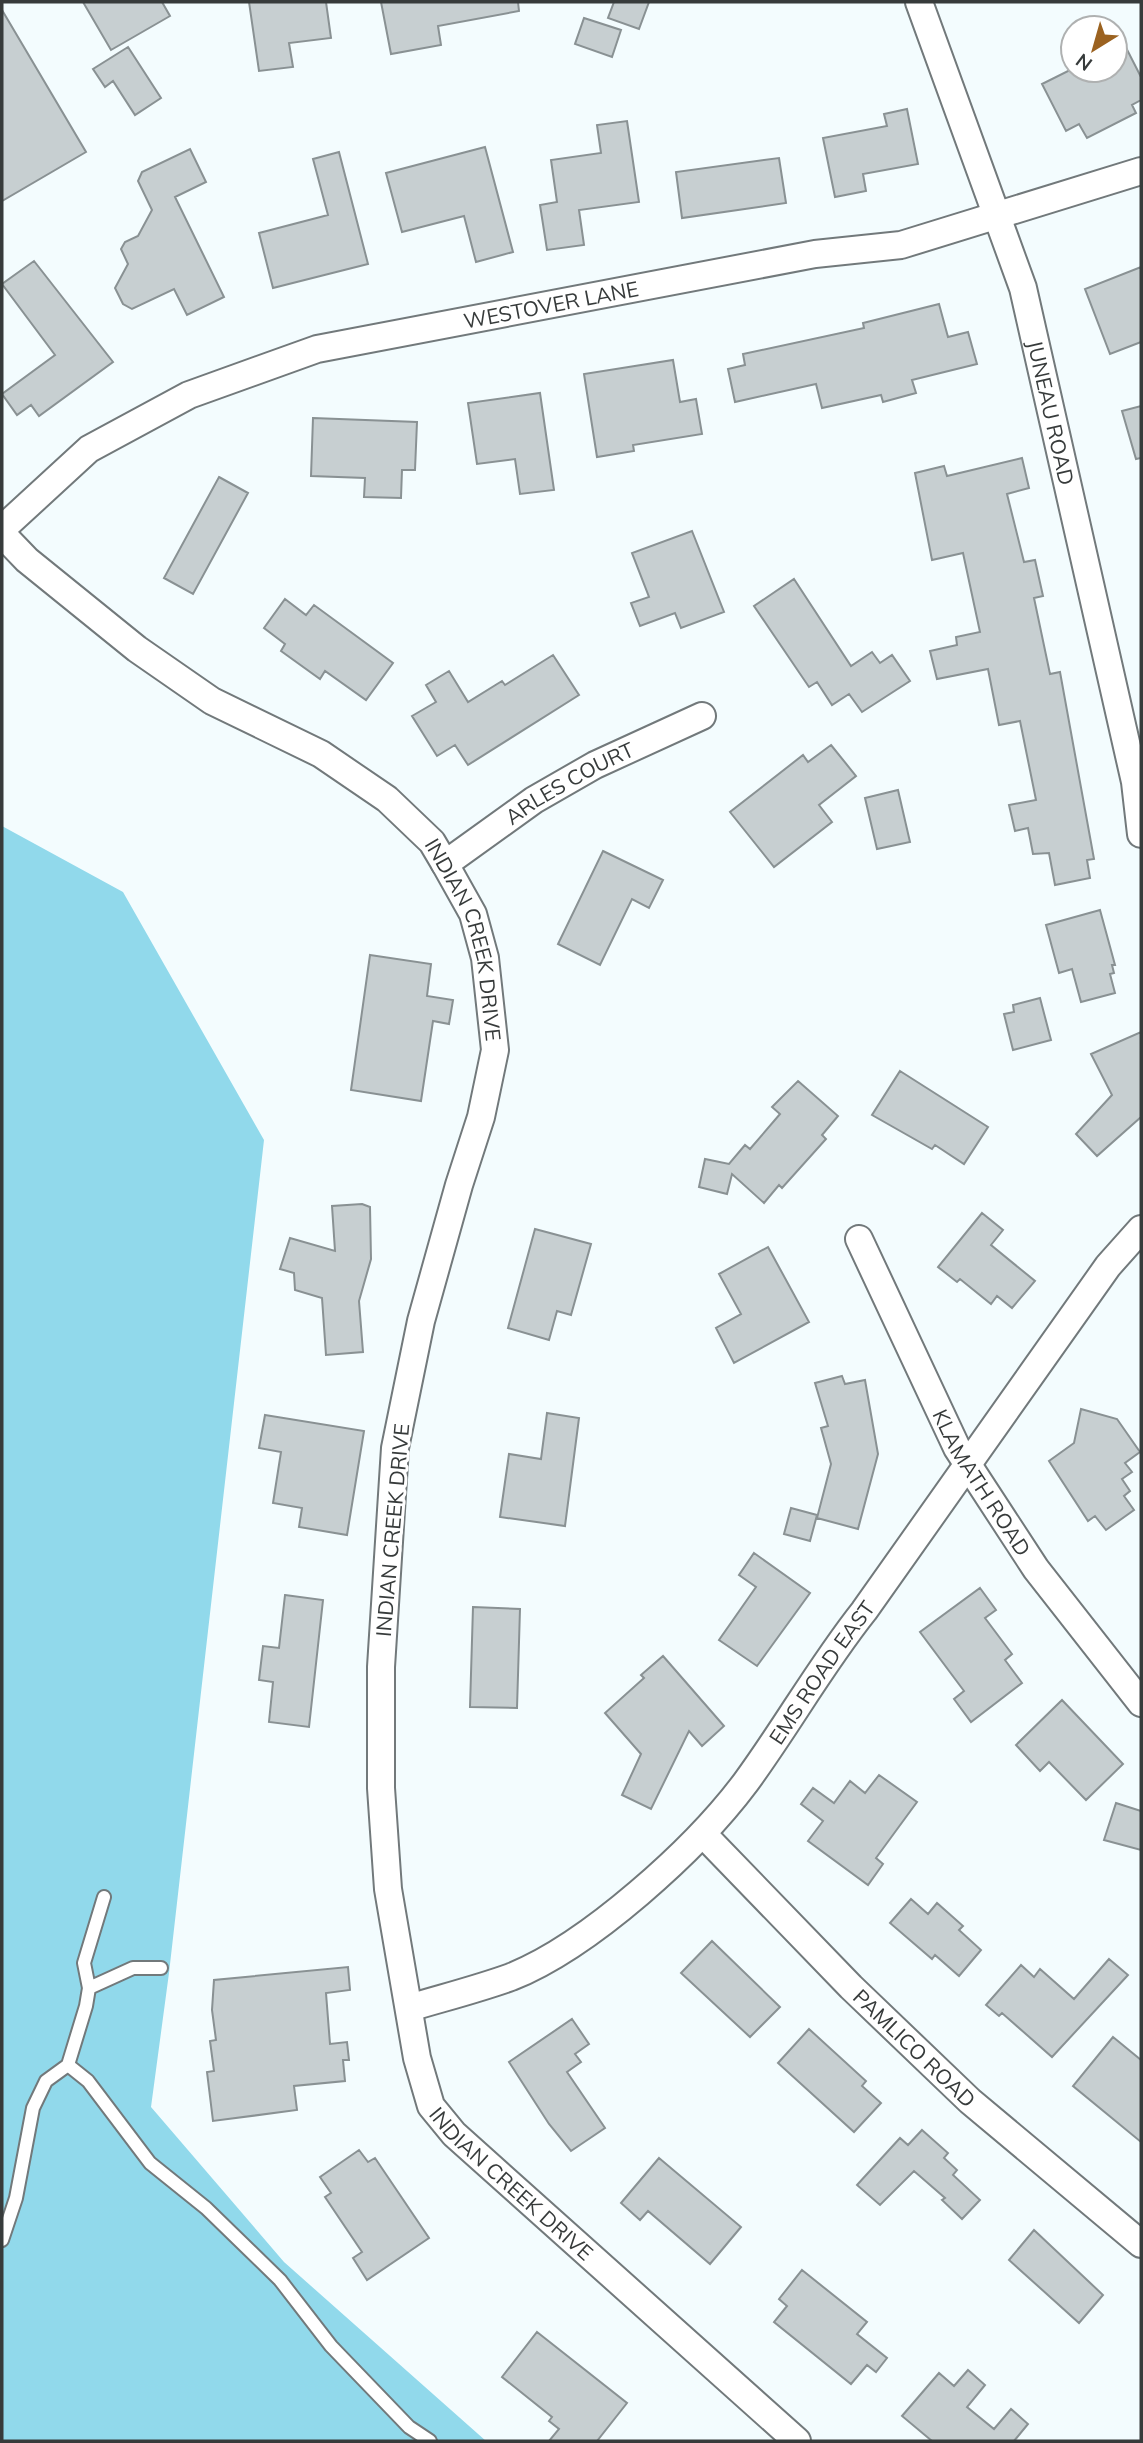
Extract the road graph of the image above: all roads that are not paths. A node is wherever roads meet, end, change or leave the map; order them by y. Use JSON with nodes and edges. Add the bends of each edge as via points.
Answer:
{"nodes":[{"id":1,"x":919,"y":2,"type":"edge"},
{"id":2,"x":1141,"y":171,"type":"edge"},
{"id":3,"x":996,"y":215,"type":"junction"},
{"id":4,"x":2,"y":531,"type":"edge"},
{"id":5,"x":702,"y":716,"type":"dead end"},
{"id":6,"x":1141,"y":834,"type":"edge"},
{"id":7,"x":445,"y":864,"type":"junction"},
{"id":8,"x":1141,"y":1229,"type":"edge"},
{"id":9,"x":859,"y":1239,"type":"dead end"},
{"id":10,"x":967,"y":1464,"type":"junction"},
{"id":11,"x":1141,"y":1703,"type":"edge"},
{"id":12,"x":703,"y":1834,"type":"junction"},
{"id":13,"x":104,"y":1897,"type":"dead end"},
{"id":14,"x":161,"y":1968,"type":"dead end"},
{"id":15,"x":89,"y":1988,"type":"junction"},
{"id":16,"x":409,"y":2008,"type":"junction"},
{"id":17,"x":68,"y":2065,"type":"junction"},
{"id":18,"x":2,"y":2240,"type":"edge"},
{"id":19,"x":1141,"y":2244,"type":"edge"},
{"id":20,"x":430,"y":2441,"type":"edge"},
{"id":21,"x":797,"y":2441,"type":"edge"}],
"edges":[{"from":1,"to":3,"type":"street","name":"JUNEAU ROAD"},
{"from":2,"to":3,"type":"street","name":"WESTOVER LANE"},
{"from":3,"to":4,"type":"street","name":"WESTOVER LANE","via":[[901,245],[816,254],[317,349],[189,395],[89,449]]},
{"from":3,"to":6,"type":"street","name":"JUNEAU ROAD","via":[[1023,288],[1135,782]]},
{"from":4,"to":7,"type":"street","name":"INDIAN CREEK DRIVE","via":[[27,560],[201,694],[321,754],[387,799],[432,842]]},
{"from":5,"to":7,"type":"street","name":"ARLES COURT","via":[[544,794]]},
{"from":7,"to":16,"type":"street","name":"INDIAN CREEK DRIVE","via":[[473,914],[485,958],[495,1050],[481,1117],[421,1321],[395,1448],[381,1667],[381,1788],[388,1889]]},
{"from":8,"to":10,"type":"street","name":"EMS ROAD EAST","via":[[1108,1266]]},
{"from":9,"to":10,"type":"street","name":"KLAMATH ROAD"},
{"from":10,"to":11,"type":"street","name":"KLAMATH ROAD","via":[[1036,1569]]},
{"from":10,"to":12,"type":"street","name":"EMS ROAD EAST","via":[[830,1654],[746,1782]]},
{"from":12,"to":16,"type":"street","name":"EMS ROAD EAST","via":[[574,1944],[512,1976]]},
{"from":12,"to":19,"type":"street","name":"PAMLICO ROAD","via":[[851,1987],[970,2101]]},
{"from":13,"to":15,"type":"lane","via":[[84,1963]]},
{"from":14,"to":15,"type":"lane","via":[[133,1968]]},
{"from":15,"to":17,"type":"lane"},
{"from":16,"to":21,"type":"street","name":"INDIAN CREEK DRIVE","via":[[431,2106],[454,2134]]},
{"from":17,"to":18,"type":"lane","via":[[46,2081],[33,2108],[16,2198]]},
{"from":17,"to":20,"type":"lane","via":[[88,2081],[150,2163],[206,2208],[280,2280],[331,2346],[409,2427]]}]}
